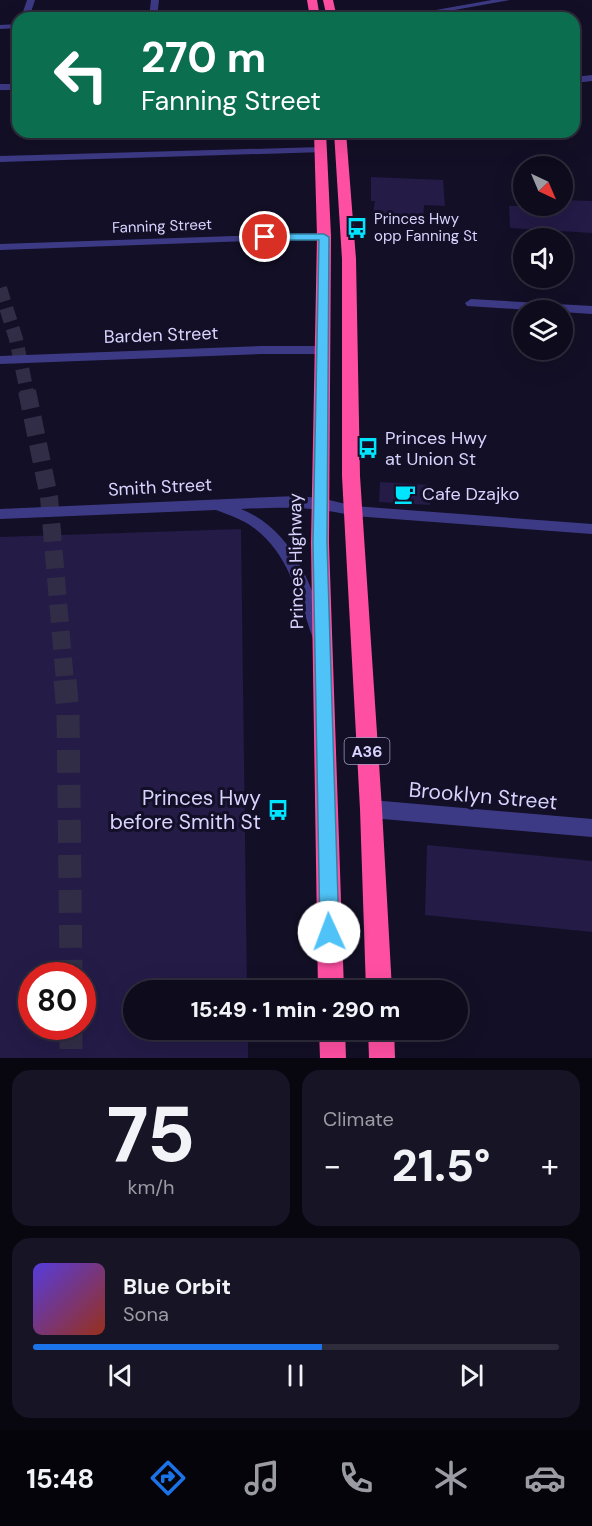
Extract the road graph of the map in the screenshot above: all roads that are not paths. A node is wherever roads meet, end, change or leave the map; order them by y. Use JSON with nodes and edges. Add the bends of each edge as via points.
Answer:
{"nodes":[{"id":1,"x":500,"y":0,"type":"edge"},
{"id":2,"x":430,"y":12,"type":"edge"},
{"id":3,"x":320,"y":138,"type":"edge"},
{"id":4,"x":340,"y":138,"type":"edge"},
{"id":5,"x":321,"y":150,"type":"junction"},
{"id":6,"x":0,"y":159,"type":"edge"},
{"id":7,"x":324,"y":237,"type":"junction"},
{"id":8,"x":0,"y":247,"type":"edge"},
{"id":9,"x":471,"y":303,"type":"dead end"},
{"id":10,"x":592,"y":310,"type":"edge"},
{"id":11,"x":323,"y":350,"type":"junction"},
{"id":12,"x":0,"y":360,"type":"edge"},
{"id":13,"x":321,"y":503,"type":"junction"},
{"id":14,"x":218,"y":504,"type":"junction"},
{"id":15,"x":354,"y":512,"type":"junction"},
{"id":16,"x":0,"y":514,"type":"edge"},
{"id":17,"x":592,"y":529,"type":"edge"},
{"id":18,"x":323,"y":644,"type":"junction"},
{"id":19,"x":371,"y":809,"type":"junction"},
{"id":20,"x":592,"y":828,"type":"edge"},
{"id":21,"x":331,"y":980,"type":"edge"},
{"id":22,"x":379,"y":980,"type":"edge"},
{"id":23,"x":332,"y":1040,"type":"edge"},
{"id":24,"x":381,"y":1040,"type":"edge"},
{"id":25,"x":333,"y":1058,"type":"edge"},
{"id":26,"x":382,"y":1058,"type":"edge"}],
"edges":[{"from":1,"to":2,"type":"street"},
{"from":3,"to":5,"type":"highway","name":"Princes Highway","number":"A36"},
{"from":4,"to":15,"type":"highway","number":"A36","via":[[349,259]]},
{"from":5,"to":6,"type":"street"},
{"from":5,"to":7,"type":"highway","name":"Princes Highway","number":"A36"},
{"from":7,"to":8,"type":"street","name":"Fanning Street"},
{"from":7,"to":11,"type":"highway","name":"Princes Highway","number":"A36"},
{"from":9,"to":10,"type":"street"},
{"from":11,"to":12,"type":"street","name":"Barden Street"},
{"from":11,"to":13,"type":"highway","name":"Princes Highway","number":"A36"},
{"from":13,"to":14,"type":"street","name":"Smith Street"},
{"from":13,"to":15,"type":"street","name":"Smith Street"},
{"from":13,"to":18,"type":"highway","name":"Princes Highway","number":"A36"},
{"from":14,"to":16,"type":"street","name":"Smith Street"},
{"from":14,"to":18,"type":"street","via":[[261,526],[283,550],[305,594]]},
{"from":15,"to":17,"type":"street","name":"Smith Street"},
{"from":15,"to":19,"type":"highway","number":"A36"},
{"from":18,"to":21,"type":"highway","name":"Princes Highway","number":"A36"},
{"from":19,"to":20,"type":"street","name":"Brooklyn Street"},
{"from":19,"to":22,"type":"highway","number":"A36"},
{"from":23,"to":25,"type":"highway"},
{"from":24,"to":26,"type":"highway"}]}
